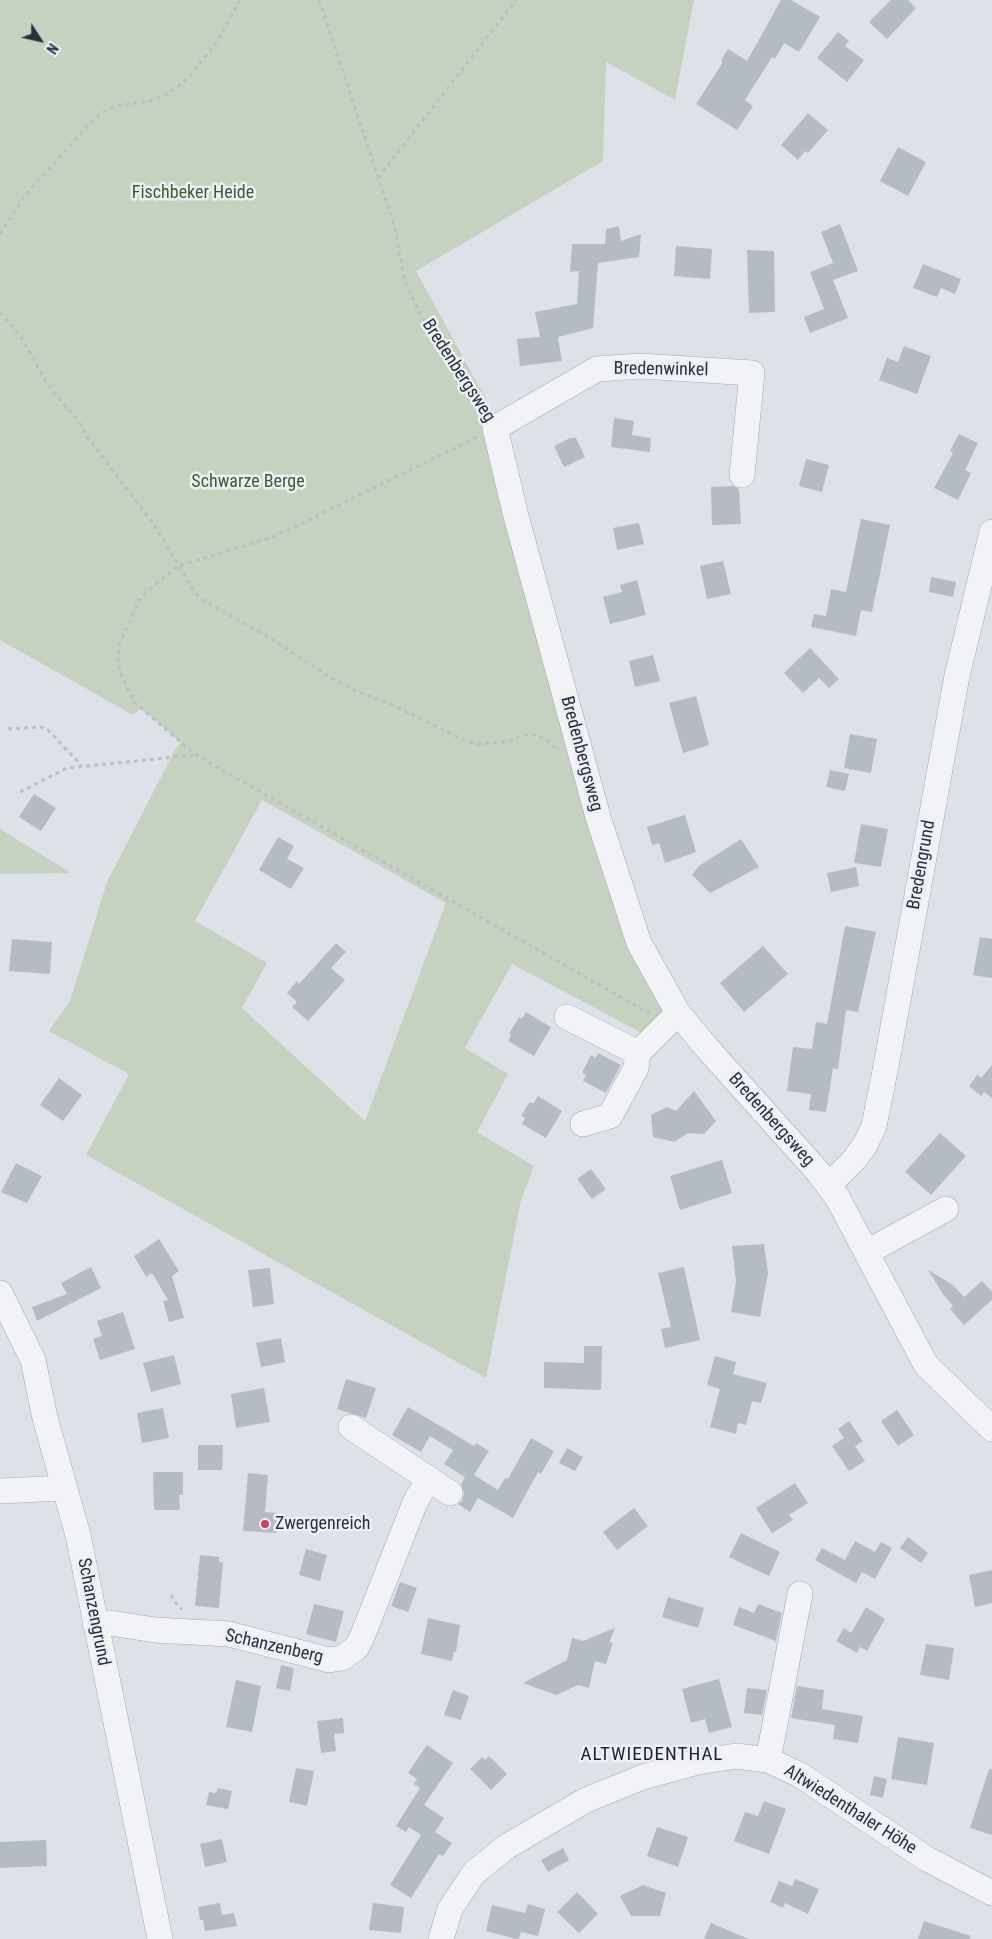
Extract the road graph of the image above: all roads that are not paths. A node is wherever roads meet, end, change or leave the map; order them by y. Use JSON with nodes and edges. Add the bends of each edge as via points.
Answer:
{"nodes":[{"id":1,"x":495,"y":428,"type":"joint"},
{"id":2,"x":742,"y":475,"type":"dead end"},
{"id":3,"x":992,"y":532,"type":"edge"},
{"id":4,"x":678,"y":1014,"type":"junction"},
{"id":5,"x":567,"y":1017,"type":"dead end"},
{"id":6,"x":638,"y":1053,"type":"junction"},
{"id":7,"x":582,"y":1124,"type":"dead end"},
{"id":8,"x":829,"y":1185,"type":"junction"},
{"id":9,"x":946,"y":1209,"type":"dead end"},
{"id":10,"x":867,"y":1252,"type":"junction"},
{"id":11,"x":0,"y":1293,"type":"edge"},
{"id":12,"x":351,"y":1427,"type":"dead end"},
{"id":13,"x":992,"y":1430,"type":"edge"},
{"id":14,"x":429,"y":1479,"type":"junction"},
{"id":15,"x":64,"y":1488,"type":"junction"},
{"id":16,"x":0,"y":1491,"type":"edge"},
{"id":17,"x":450,"y":1493,"type":"dead end"},
{"id":18,"x":800,"y":1594,"type":"dead end"},
{"id":19,"x":95,"y":1624,"type":"junction"},
{"id":20,"x":768,"y":1760,"type":"junction"},
{"id":21,"x":992,"y":1893,"type":"edge"},
{"id":22,"x":160,"y":1939,"type":"edge"},
{"id":23,"x":441,"y":1939,"type":"edge"}],
"edges":[{"from":1,"to":2,"type":"street","name":"Bredenwinkel","via":[[597,369],[641,366],[752,372]]},
{"from":1,"to":4,"type":"street","name":"Bredenbergsweg","via":[[598,817],[639,943]]},
{"from":3,"to":8,"type":"street","name":"Bredengrund","via":[[957,676],[874,1126],[853,1161]]},
{"from":4,"to":6,"type":"street"},
{"from":4,"to":8,"type":"street","name":"Bredenbergsweg"},
{"from":5,"to":6,"type":"street"},
{"from":6,"to":7,"type":"street","via":[[636,1068],[610,1116]]},
{"from":8,"to":10,"type":"street","name":"Bredenbergsweg"},
{"from":9,"to":10,"type":"street"},
{"from":10,"to":13,"type":"street","name":"Bredenbergsweg","via":[[926,1365]]},
{"from":11,"to":15,"type":"street","name":"Schanzengrund","via":[[33,1360]]},
{"from":12,"to":14,"type":"street"},
{"from":14,"to":17,"type":"street"},
{"from":14,"to":19,"type":"street","name":"Schanzenberg","via":[[416,1500],[362,1637],[356,1648],[342,1658],[329,1660],[229,1634]]},
{"from":15,"to":16,"type":"street"},
{"from":15,"to":19,"type":"street","name":"Schanzengrund","via":[[78,1535]]},
{"from":18,"to":20,"type":"street"},
{"from":19,"to":22,"type":"street","name":"Schanzengrund"},
{"from":20,"to":21,"type":"street","name":"Altwiedenthaler Höhe","via":[[800,1775],[927,1859]]},
{"from":20,"to":23,"type":"street","name":"Altwiedenthaler Höhe","via":[[736,1756],[698,1762],[643,1777],[586,1800],[506,1848],[474,1873],[450,1909]]}]}
